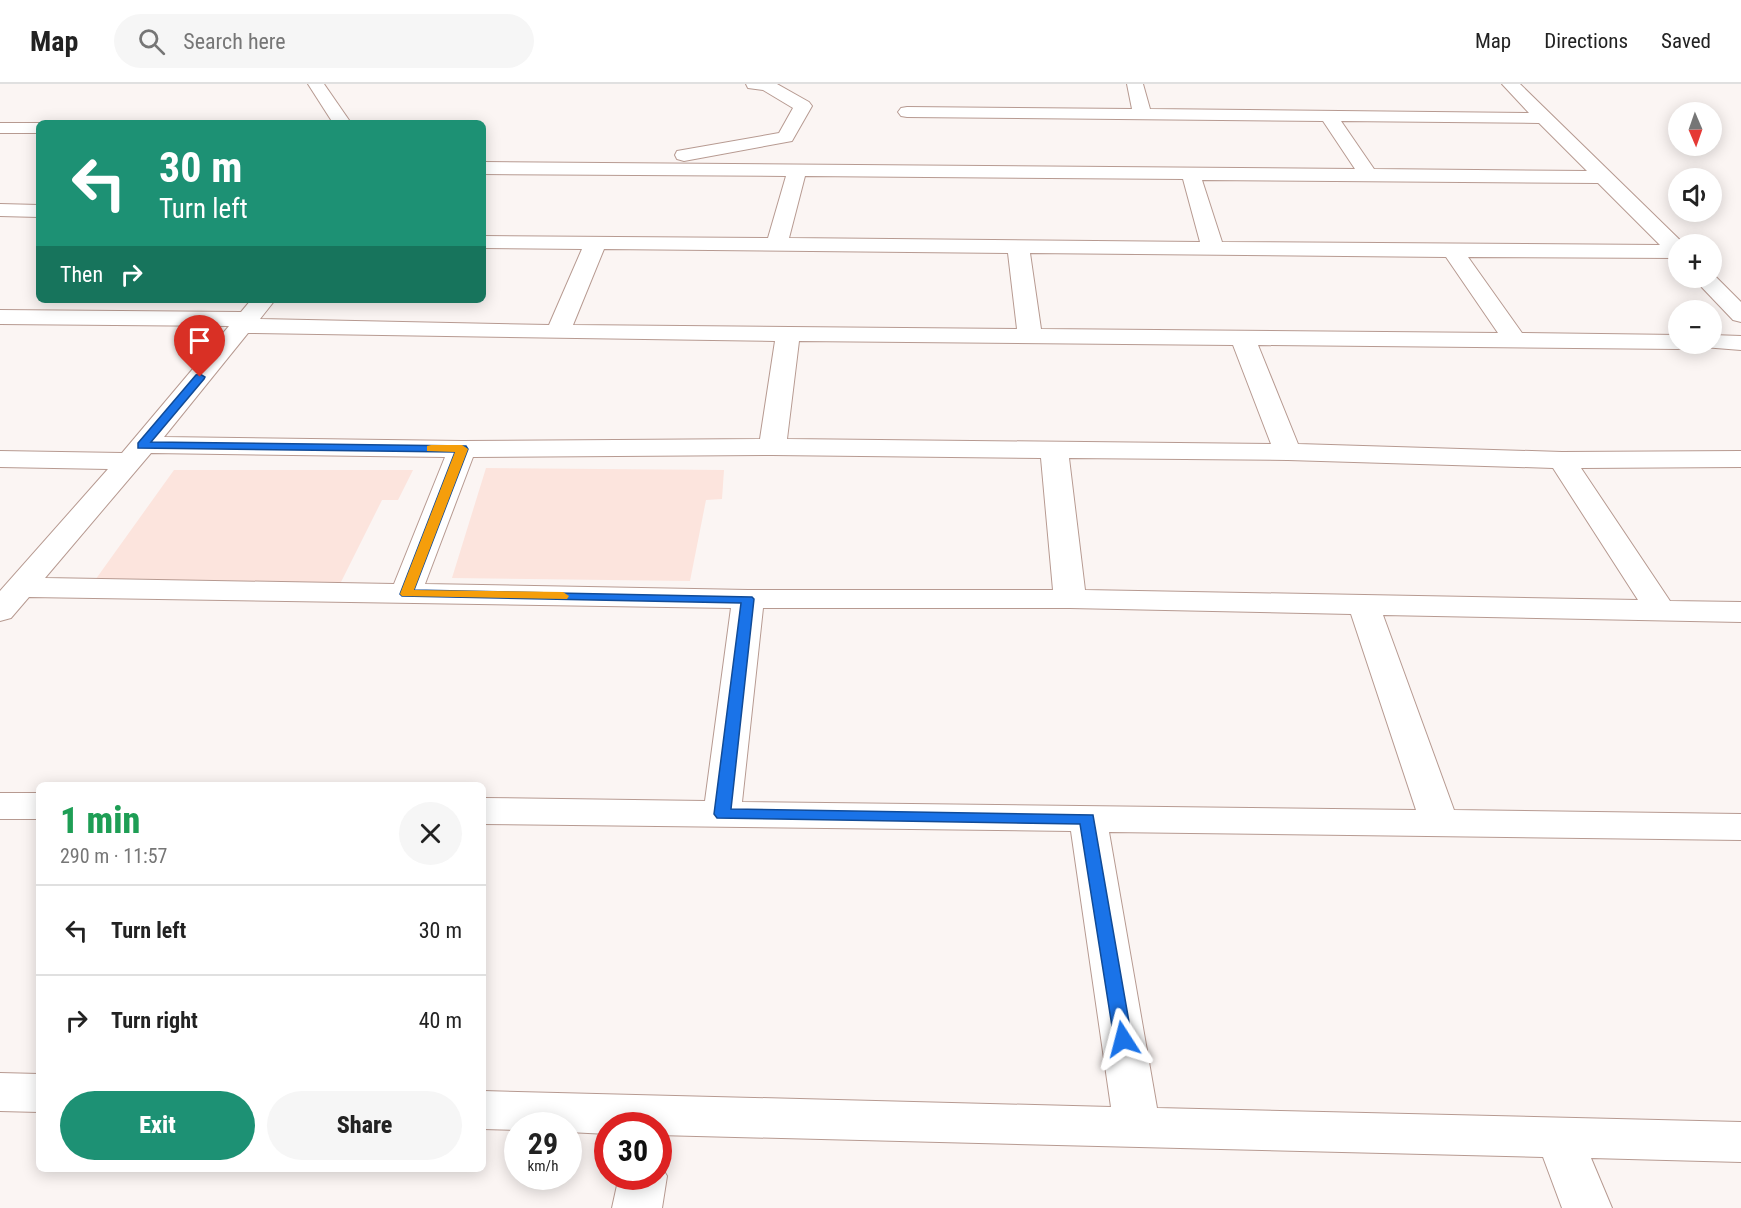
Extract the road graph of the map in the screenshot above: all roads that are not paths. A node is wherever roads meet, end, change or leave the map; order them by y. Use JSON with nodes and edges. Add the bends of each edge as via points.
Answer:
{"nodes":[{"id":1,"x":316,"y":84,"type":"edge"},
{"id":2,"x":754,"y":84,"type":"edge"},
{"id":3,"x":1134,"y":84,"type":"edge"},
{"id":4,"x":1510,"y":84,"type":"edge"},
{"id":5,"x":907,"y":112,"type":"dead end"},
{"id":6,"x":1142,"y":114,"type":"junction"},
{"id":7,"x":1328,"y":116,"type":"junction"},
{"id":8,"x":1542,"y":118,"type":"junction"},
{"id":9,"x":340,"y":120,"type":"edge"},
{"id":10,"x":0,"y":128,"type":"edge"},
{"id":11,"x":36,"y":128,"type":"edge"},
{"id":12,"x":486,"y":168,"type":"edge"},
{"id":13,"x":651,"y":170,"type":"junction"},
{"id":14,"x":797,"y":171,"type":"junction"},
{"id":15,"x":1191,"y":175,"type":"junction"},
{"id":16,"x":1369,"y":176,"type":"junction"},
{"id":17,"x":1602,"y":177,"type":"junction"},
{"id":18,"x":19,"y":211,"type":"edge"},
{"id":19,"x":0,"y":226,"type":"edge"},
{"id":20,"x":486,"y":242,"type":"edge"},
{"id":21,"x":596,"y":242,"type":"junction"},
{"id":22,"x":1668,"y":242,"type":"edge"},
{"id":23,"x":777,"y":244,"type":"junction"},
{"id":24,"x":1018,"y":247,"type":"junction"},
{"id":25,"x":1213,"y":249,"type":"junction"},
{"id":26,"x":1453,"y":251,"type":"junction"},
{"id":27,"x":1668,"y":252,"type":"edge"},
{"id":28,"x":1714,"y":288,"type":"edge"},
{"id":29,"x":252,"y":315,"type":"edge"},
{"id":30,"x":1741,"y":315,"type":"edge"},
{"id":31,"x":0,"y":317,"type":"edge"},
{"id":32,"x":558,"y":332,"type":"junction"},
{"id":33,"x":788,"y":333,"type":"junction"},
{"id":34,"x":1030,"y":335,"type":"junction"},
{"id":35,"x":1242,"y":337,"type":"junction"},
{"id":36,"x":1515,"y":340,"type":"junction"},
{"id":37,"x":1668,"y":342,"type":"edge"},
{"id":38,"x":1722,"y":342,"type":"edge"},
{"id":39,"x":1741,"y":343,"type":"edge"},
{"id":40,"x":772,"y":447,"type":"junction"},
{"id":41,"x":462,"y":449,"type":"junction"},
{"id":42,"x":1054,"y":450,"type":"junction"},
{"id":43,"x":1288,"y":452,"type":"junction"},
{"id":44,"x":136,"y":453,"type":"junction"},
{"id":45,"x":0,"y":459,"type":"edge"},
{"id":46,"x":1741,"y":459,"type":"edge"},
{"id":47,"x":1562,"y":460,"type":"junction"},
{"id":48,"x":21,"y":587,"type":"junction"},
{"id":49,"x":406,"y":594,"type":"junction"},
{"id":50,"x":748,"y":599,"type":"junction"},
{"id":51,"x":1070,"y":599,"type":"junction"},
{"id":52,"x":1364,"y":605,"type":"junction"},
{"id":53,"x":0,"y":611,"type":"edge"},
{"id":54,"x":1660,"y":611,"type":"junction"},
{"id":55,"x":1741,"y":612,"type":"edge"},
{"id":56,"x":0,"y":806,"type":"edge"},
{"id":57,"x":36,"y":806,"type":"edge"},
{"id":58,"x":486,"y":812,"type":"edge"},
{"id":59,"x":722,"y":814,"type":"junction"},
{"id":60,"x":1088,"y":819,"type":"junction"},
{"id":61,"x":1439,"y":823,"type":"junction"},
{"id":62,"x":1741,"y":827,"type":"edge"},
{"id":63,"x":0,"y":1092,"type":"edge"},
{"id":64,"x":36,"y":1093,"type":"edge"},
{"id":65,"x":486,"y":1110,"type":"edge"},
{"id":66,"x":594,"y":1117,"type":"edge"},
{"id":67,"x":672,"y":1120,"type":"edge"},
{"id":68,"x":1137,"y":1128,"type":"junction"},
{"id":69,"x":1559,"y":1138,"type":"junction"},
{"id":70,"x":1741,"y":1142,"type":"edge"},
{"id":71,"x":640,"y":1190,"type":"edge"},
{"id":72,"x":637,"y":1208,"type":"edge"},
{"id":73,"x":1587,"y":1208,"type":"edge"}],
"edges":[{"from":1,"to":9,"type":"street"},
{"from":2,"to":13,"type":"street","via":[[768,86],[803,106],[786,137],[657,159]]},
{"from":3,"to":6,"type":"street"},
{"from":4,"to":8,"type":"street"},
{"from":5,"to":6,"type":"street"},
{"from":6,"to":7,"type":"street"},
{"from":7,"to":8,"type":"street"},
{"from":7,"to":16,"type":"street"},
{"from":8,"to":17,"type":"street"},
{"from":10,"to":11,"type":"street"},
{"from":12,"to":13,"type":"street"},
{"from":13,"to":14,"type":"street"},
{"from":14,"to":15,"type":"street"},
{"from":14,"to":23,"type":"street"},
{"from":15,"to":16,"type":"street"},
{"from":15,"to":25,"type":"street"},
{"from":16,"to":17,"type":"street"},
{"from":17,"to":22,"type":"street"},
{"from":18,"to":19,"type":"street"},
{"from":20,"to":21,"type":"street"},
{"from":21,"to":23,"type":"street"},
{"from":21,"to":32,"type":"street"},
{"from":23,"to":24,"type":"street"},
{"from":24,"to":25,"type":"street"},
{"from":24,"to":34,"type":"street"},
{"from":25,"to":26,"type":"street"},
{"from":26,"to":27,"type":"street"},
{"from":26,"to":36,"type":"street"},
{"from":28,"to":30,"type":"street"},
{"from":29,"to":31,"type":"street"},
{"from":29,"to":32,"type":"street"},
{"from":29,"to":44,"type":"street"},
{"from":32,"to":33,"type":"street"},
{"from":33,"to":34,"type":"street"},
{"from":33,"to":40,"type":"street"},
{"from":34,"to":35,"type":"street"},
{"from":35,"to":36,"type":"street"},
{"from":35,"to":43,"type":"street"},
{"from":36,"to":37,"type":"street"},
{"from":38,"to":39,"type":"street"},
{"from":40,"to":41,"type":"street"},
{"from":40,"to":42,"type":"street"},
{"from":41,"to":44,"type":"street"},
{"from":41,"to":49,"type":"street"},
{"from":42,"to":43,"type":"street"},
{"from":42,"to":51,"type":"street"},
{"from":43,"to":47,"type":"street"},
{"from":44,"to":45,"type":"street"},
{"from":44,"to":48,"type":"street"},
{"from":46,"to":47,"type":"street"},
{"from":47,"to":54,"type":"street"},
{"from":48,"to":49,"type":"street"},
{"from":48,"to":53,"type":"street"},
{"from":49,"to":50,"type":"street"},
{"from":50,"to":51,"type":"street"},
{"from":50,"to":59,"type":"street"},
{"from":51,"to":52,"type":"street"},
{"from":52,"to":54,"type":"street"},
{"from":52,"to":61,"type":"street"},
{"from":54,"to":55,"type":"street"},
{"from":56,"to":57,"type":"street"},
{"from":58,"to":59,"type":"street"},
{"from":59,"to":60,"type":"street"},
{"from":60,"to":61,"type":"street"},
{"from":60,"to":68,"type":"street"},
{"from":61,"to":62,"type":"street"},
{"from":63,"to":64,"type":"street"},
{"from":65,"to":66,"type":"street"},
{"from":67,"to":68,"type":"street"},
{"from":68,"to":69,"type":"street"},
{"from":69,"to":70,"type":"street"},
{"from":69,"to":73,"type":"street"},
{"from":71,"to":72,"type":"street"}]}
